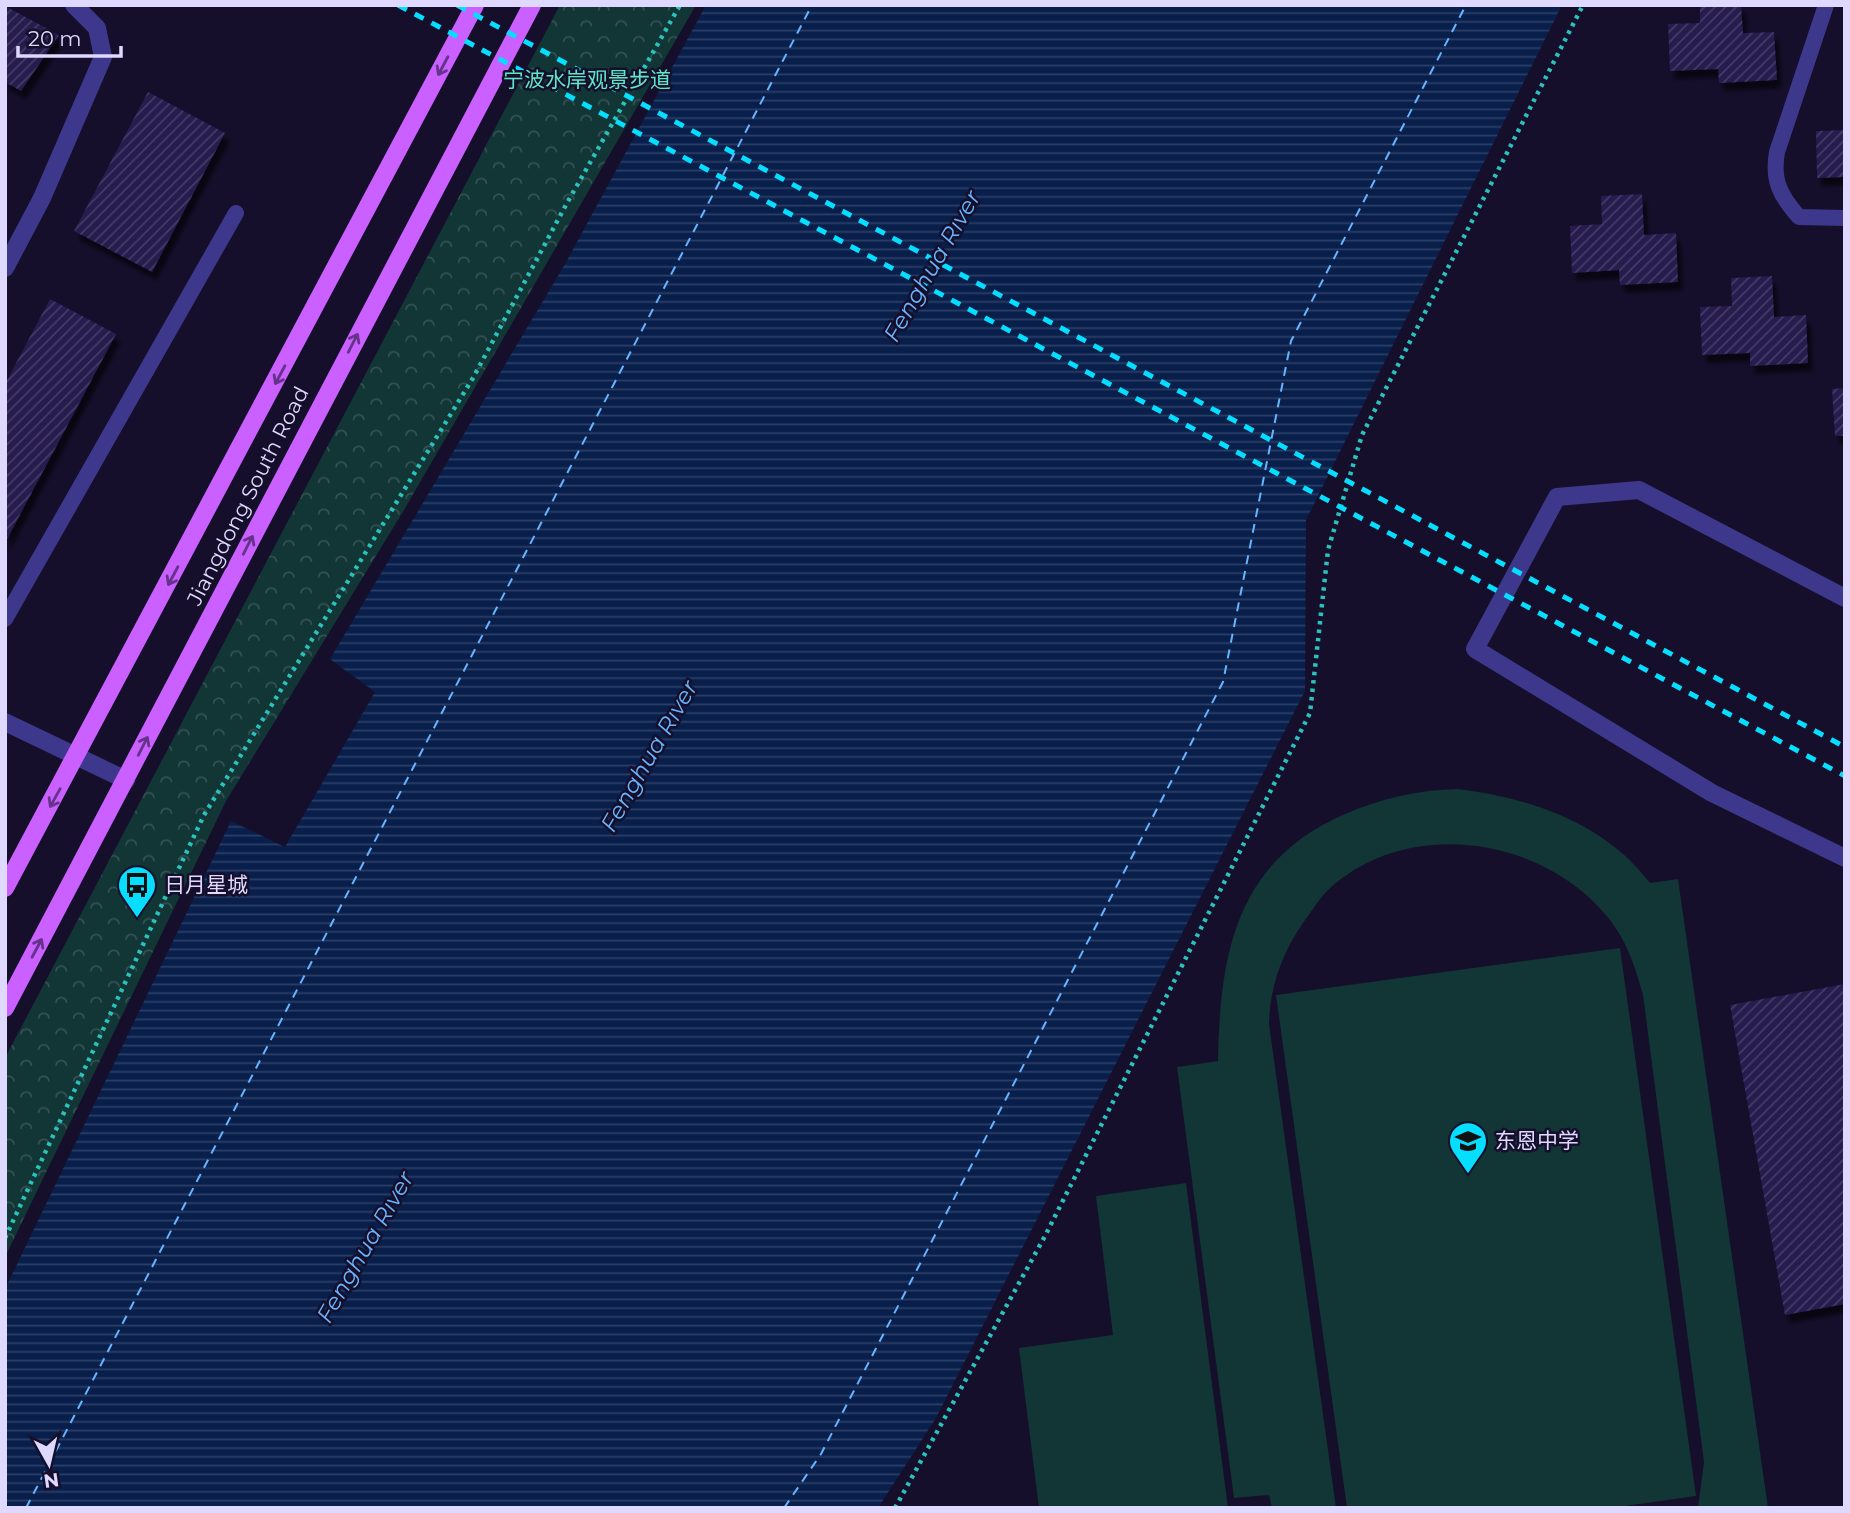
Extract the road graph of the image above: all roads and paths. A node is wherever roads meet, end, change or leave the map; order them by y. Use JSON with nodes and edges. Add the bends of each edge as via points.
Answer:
{"nodes":[{"id":1,"x":74,"y":5,"type":"edge"},
{"id":2,"x":475,"y":5,"type":"edge"},
{"id":3,"x":531,"y":5,"type":"edge"},
{"id":4,"x":680,"y":5,"type":"edge"},
{"id":5,"x":1583,"y":5,"type":"edge"},
{"id":6,"x":1826,"y":5,"type":"edge"},
{"id":7,"x":236,"y":213,"type":"dead end"},
{"id":8,"x":1845,"y":218,"type":"edge"},
{"id":9,"x":5,"y":268,"type":"edge"},
{"id":10,"x":1845,"y":598,"type":"edge"},
{"id":11,"x":5,"y":619,"type":"edge"},
{"id":12,"x":5,"y":722,"type":"edge"},
{"id":13,"x":78,"y":757,"type":"junction"},
{"id":14,"x":126,"y":780,"type":"junction"},
{"id":15,"x":1845,"y":858,"type":"edge"},
{"id":16,"x":5,"y":888,"type":"edge"},
{"id":17,"x":5,"y":1008,"type":"edge"},
{"id":18,"x":5,"y":1238,"type":"edge"},
{"id":19,"x":895,"y":1508,"type":"edge"}],
"edges":[{"from":1,"to":9,"type":"street","via":[[97,28],[103,57],[42,198]]},
{"from":2,"to":13,"type":"main road","name":"Jiangdong South Road","one_way":true},
{"from":14,"to":3,"type":"main road","name":"Jiangdong South Road","one_way":true},
{"from":4,"to":18,"type":"path","via":[[473,378],[204,815]]},
{"from":5,"to":19,"type":"path","via":[[1362,435],[1328,550],[1310,713],[1045,1236]]},
{"from":6,"to":8,"type":"lane","via":[[1774,173],[1783,199],[1799,216]]},
{"from":7,"to":11,"type":"lane"},
{"from":10,"to":15,"type":"street","via":[[1639,490],[1557,496],[1475,649],[1712,793]]},
{"from":12,"to":13,"type":"street"},
{"from":13,"to":14,"type":"street"},
{"from":13,"to":16,"type":"main road","name":"Jiangdong South Road","one_way":true},
{"from":17,"to":14,"type":"main road","name":"Jiangdong South Road","one_way":true}]}
